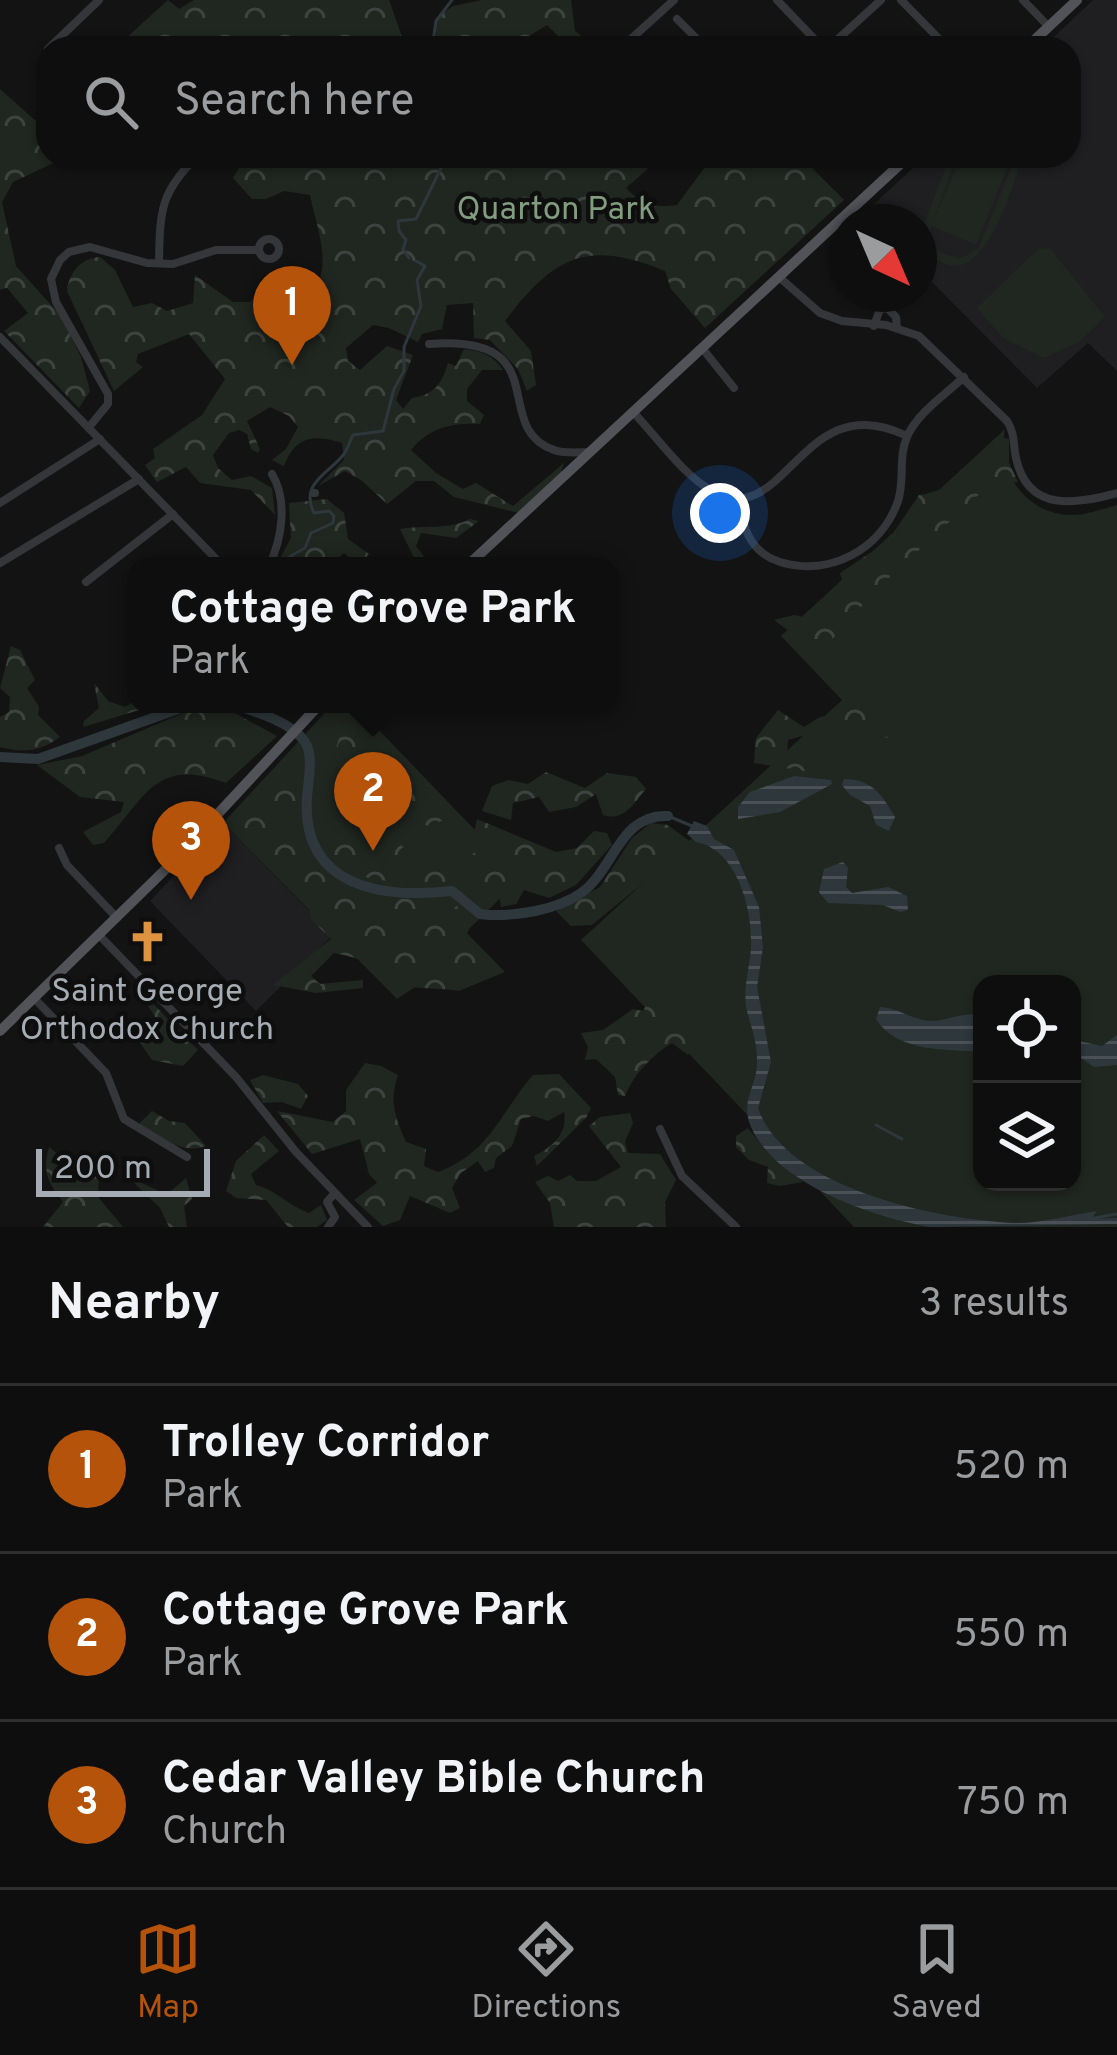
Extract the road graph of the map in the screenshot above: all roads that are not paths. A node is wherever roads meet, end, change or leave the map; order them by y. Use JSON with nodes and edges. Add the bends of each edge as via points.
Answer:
{"nodes":[{"id":1,"x":99,"y":0,"type":"edge"},
{"id":2,"x":674,"y":0,"type":"edge"},
{"id":3,"x":777,"y":0,"type":"edge"},
{"id":4,"x":881,"y":0,"type":"edge"},
{"id":5,"x":901,"y":0,"type":"edge"},
{"id":6,"x":1023,"y":0,"type":"edge"},
{"id":7,"x":1077,"y":0,"type":"edge"},
{"id":8,"x":676,"y":19,"type":"dead end"},
{"id":9,"x":1048,"y":27,"type":"junction"},
{"id":10,"x":62,"y":36,"type":"edge"},
{"id":11,"x":634,"y":36,"type":"edge"},
{"id":12,"x":694,"y":36,"type":"edge"},
{"id":13,"x":814,"y":36,"type":"edge"},
{"id":14,"x":840,"y":36,"type":"edge"},
{"id":15,"x":936,"y":36,"type":"edge"},
{"id":16,"x":1039,"y":36,"type":"edge"},
{"id":17,"x":185,"y":168,"type":"edge"},
{"id":18,"x":896,"y":168,"type":"edge"},
{"id":19,"x":259,"y":250,"type":"dead end"},
{"id":20,"x":159,"y":263,"type":"junction"},
{"id":21,"x":778,"y":277,"type":"junction"},
{"id":22,"x":874,"y":326,"type":"junction"},
{"id":23,"x":897,"y":328,"type":"junction"},
{"id":24,"x":1,"y":339,"type":"edge"},
{"id":25,"x":429,"y":344,"type":"dead end"},
{"id":26,"x":702,"y":348,"type":"junction"},
{"id":27,"x":964,"y":377,"type":"junction"},
{"id":28,"x":734,"y":388,"type":"dead end"},
{"id":29,"x":633,"y":412,"type":"junction"},
{"id":30,"x":89,"y":427,"type":"junction"},
{"id":31,"x":907,"y":436,"type":"junction"},
{"id":32,"x":100,"y":439,"type":"junction"},
{"id":33,"x":591,"y":452,"type":"junction"},
{"id":34,"x":272,"y":474,"type":"dead end"},
{"id":35,"x":139,"y":479,"type":"junction"},
{"id":36,"x":1117,"y":493,"type":"edge"},
{"id":37,"x":739,"y":497,"type":"junction"},
{"id":38,"x":1,"y":500,"type":"edge"},
{"id":39,"x":173,"y":514,"type":"junction"},
{"id":40,"x":215,"y":557,"type":"edge"},
{"id":41,"x":273,"y":557,"type":"edge"},
{"id":42,"x":477,"y":557,"type":"edge"},
{"id":43,"x":0,"y":563,"type":"edge"},
{"id":44,"x":86,"y":582,"type":"dead end"},
{"id":45,"x":312,"y":713,"type":"edge"},
{"id":46,"x":59,"y":848,"type":"dead end"},
{"id":47,"x":117,"y":918,"type":"junction"},
{"id":48,"x":100,"y":934,"type":"junction"},
{"id":49,"x":34,"y":998,"type":"junction"},
{"id":50,"x":0,"y":1031,"type":"edge"},
{"id":51,"x":660,"y":1130,"type":"dead end"},
{"id":52,"x":187,"y":1157,"type":"dead end"},
{"id":53,"x":335,"y":1193,"type":"junction"},
{"id":54,"x":328,"y":1227,"type":"edge"},
{"id":55,"x":368,"y":1227,"type":"edge"},
{"id":56,"x":736,"y":1227,"type":"edge"}],
"edges":[{"from":1,"to":10,"type":"street"},
{"from":2,"to":11,"type":"street"},
{"from":3,"to":13,"type":"street"},
{"from":4,"to":14,"type":"street"},
{"from":5,"to":15,"type":"street"},
{"from":6,"to":9,"type":"street"},
{"from":7,"to":9,"type":"main road"},
{"from":8,"to":12,"type":"street"},
{"from":9,"to":16,"type":"main road"},
{"from":17,"to":20,"type":"street","via":[[164,200]]},
{"from":18,"to":21,"type":"main road"},
{"from":19,"to":20,"type":"street"},
{"from":20,"to":30,"type":"street","via":[[90,247],[69,252],[54,269],[56,302],[108,394]]},
{"from":21,"to":22,"type":"street","via":[[820,313]]},
{"from":21,"to":26,"type":"main road"},
{"from":22,"to":23,"type":"street"},
{"from":22,"to":23,"type":"street","via":[[887,308]]},
{"from":23,"to":27,"type":"street","via":[[930,343]]},
{"from":24,"to":30,"type":"street"},
{"from":25,"to":33,"type":"street","via":[[464,342],[495,352],[514,376],[519,410],[535,436],[558,452]]},
{"from":26,"to":28,"type":"street"},
{"from":26,"to":29,"type":"main road"},
{"from":27,"to":31,"type":"street"},
{"from":27,"to":36,"type":"street","via":[[1012,429],[1021,472],[1040,495],[1070,504]]},
{"from":29,"to":33,"type":"main road"},
{"from":29,"to":37,"type":"street","via":[[705,486]]},
{"from":30,"to":32,"type":"street"},
{"from":31,"to":37,"type":"street","via":[[871,422],[835,429],[769,488]]},
{"from":31,"to":37,"type":"street","via":[[892,513],[873,540],[834,564],[795,566],[760,552],[745,531]]},
{"from":32,"to":35,"type":"street"},
{"from":32,"to":38,"type":"street"},
{"from":33,"to":42,"type":"main road"},
{"from":34,"to":41,"type":"street","via":[[281,523]]},
{"from":35,"to":39,"type":"street"},
{"from":35,"to":43,"type":"street"},
{"from":39,"to":40,"type":"street"},
{"from":39,"to":44,"type":"street"},
{"from":45,"to":47,"type":"main road"},
{"from":46,"to":47,"type":"street"},
{"from":47,"to":48,"type":"main road"},
{"from":48,"to":49,"type":"main road"},
{"from":48,"to":53,"type":"street"},
{"from":49,"to":50,"type":"main road"},
{"from":49,"to":52,"type":"street","via":[[106,1073],[124,1119]]},
{"from":51,"to":56,"type":"street","via":[[682,1176]]},
{"from":53,"to":54,"type":"street","via":[[327,1202],[335,1219]]},
{"from":53,"to":55,"type":"street"}]}
